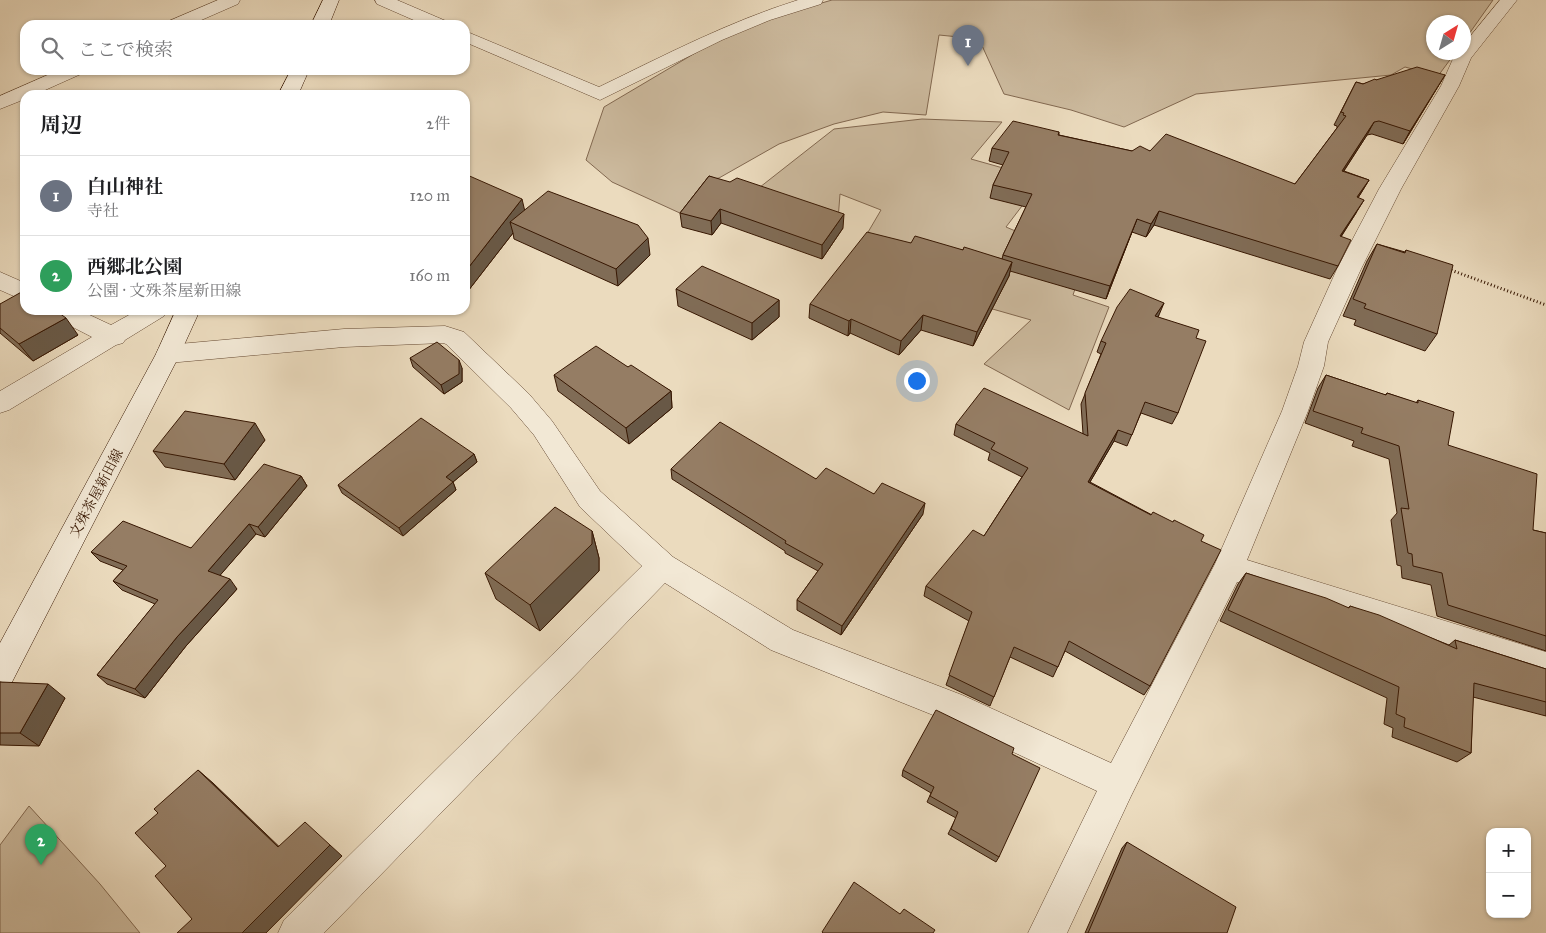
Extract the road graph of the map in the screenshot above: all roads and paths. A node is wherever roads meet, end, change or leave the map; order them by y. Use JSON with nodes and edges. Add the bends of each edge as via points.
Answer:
{"nodes":[{"id":1,"x":232,"y":0,"type":"edge"},
{"id":2,"x":331,"y":0,"type":"edge"},
{"id":3,"x":383,"y":0,"type":"edge"},
{"id":4,"x":815,"y":0,"type":"edge"},
{"id":5,"x":1509,"y":0,"type":"edge"},
{"id":6,"x":186,"y":20,"type":"edge"},
{"id":7,"x":322,"y":20,"type":"edge"},
{"id":8,"x":429,"y":20,"type":"edge"},
{"id":9,"x":470,"y":38,"type":"edge"},
{"id":10,"x":63,"y":75,"type":"edge"},
{"id":11,"x":298,"y":75,"type":"edge"},
{"id":12,"x":29,"y":90,"type":"edge"},
{"id":13,"x":290,"y":90,"type":"edge"},
{"id":14,"x":20,"y":94,"type":"edge"},
{"id":15,"x":0,"y":103,"type":"edge"},
{"id":16,"x":1446,"y":269,"type":"edge"},
{"id":17,"x":0,"y":280,"type":"edge"},
{"id":18,"x":20,"y":290,"type":"edge"},
{"id":19,"x":1546,"y":305,"type":"edge"},
{"id":20,"x":69,"y":315,"type":"edge"},
{"id":21,"x":148,"y":315,"type":"edge"},
{"id":22,"x":186,"y":315,"type":"edge"},
{"id":23,"x":114,"y":337,"type":"junction"},
{"id":24,"x":168,"y":354,"type":"junction"},
{"id":25,"x":0,"y":403,"type":"edge"},
{"id":26,"x":662,"y":566,"type":"junction"},
{"id":27,"x":1229,"y":567,"type":"junction"},
{"id":28,"x":4,"y":663,"type":"edge"},
{"id":29,"x":1546,"y":667,"type":"edge"},
{"id":30,"x":1119,"y":784,"type":"junction"},
{"id":31,"x":297,"y":933,"type":"edge"},
{"id":32,"x":1047,"y":933,"type":"edge"}],
"edges":[{"from":1,"to":6,"type":"street"},
{"from":2,"to":7,"type":"street"},
{"from":3,"to":8,"type":"street"},
{"from":4,"to":9,"type":"street","via":[[716,36],[600,94]]},
{"from":5,"to":27,"type":"street","via":[[1462,57],[1450,86],[1390,188],[1349,269],[1316,342],[1295,411]]},
{"from":10,"to":12,"type":"street"},
{"from":11,"to":13,"type":"street"},
{"from":14,"to":15,"type":"street"},
{"from":16,"to":19,"type":"path"},
{"from":17,"to":18,"type":"street"},
{"from":20,"to":23,"type":"street"},
{"from":21,"to":23,"type":"street"},
{"from":22,"to":24,"type":"street","name":"文殊茶屋新田線"},
{"from":23,"to":25,"type":"street"},
{"from":24,"to":26,"type":"street","via":[[344,338],[445,334],[455,338],[543,428],[590,499]]},
{"from":24,"to":28,"type":"street","name":"文殊茶屋新田線"},
{"from":26,"to":30,"type":"street","via":[[782,640],[950,706]]},
{"from":26,"to":31,"type":"street"},
{"from":27,"to":29,"type":"street"},
{"from":27,"to":30,"type":"street"},
{"from":30,"to":32,"type":"street"}]}
